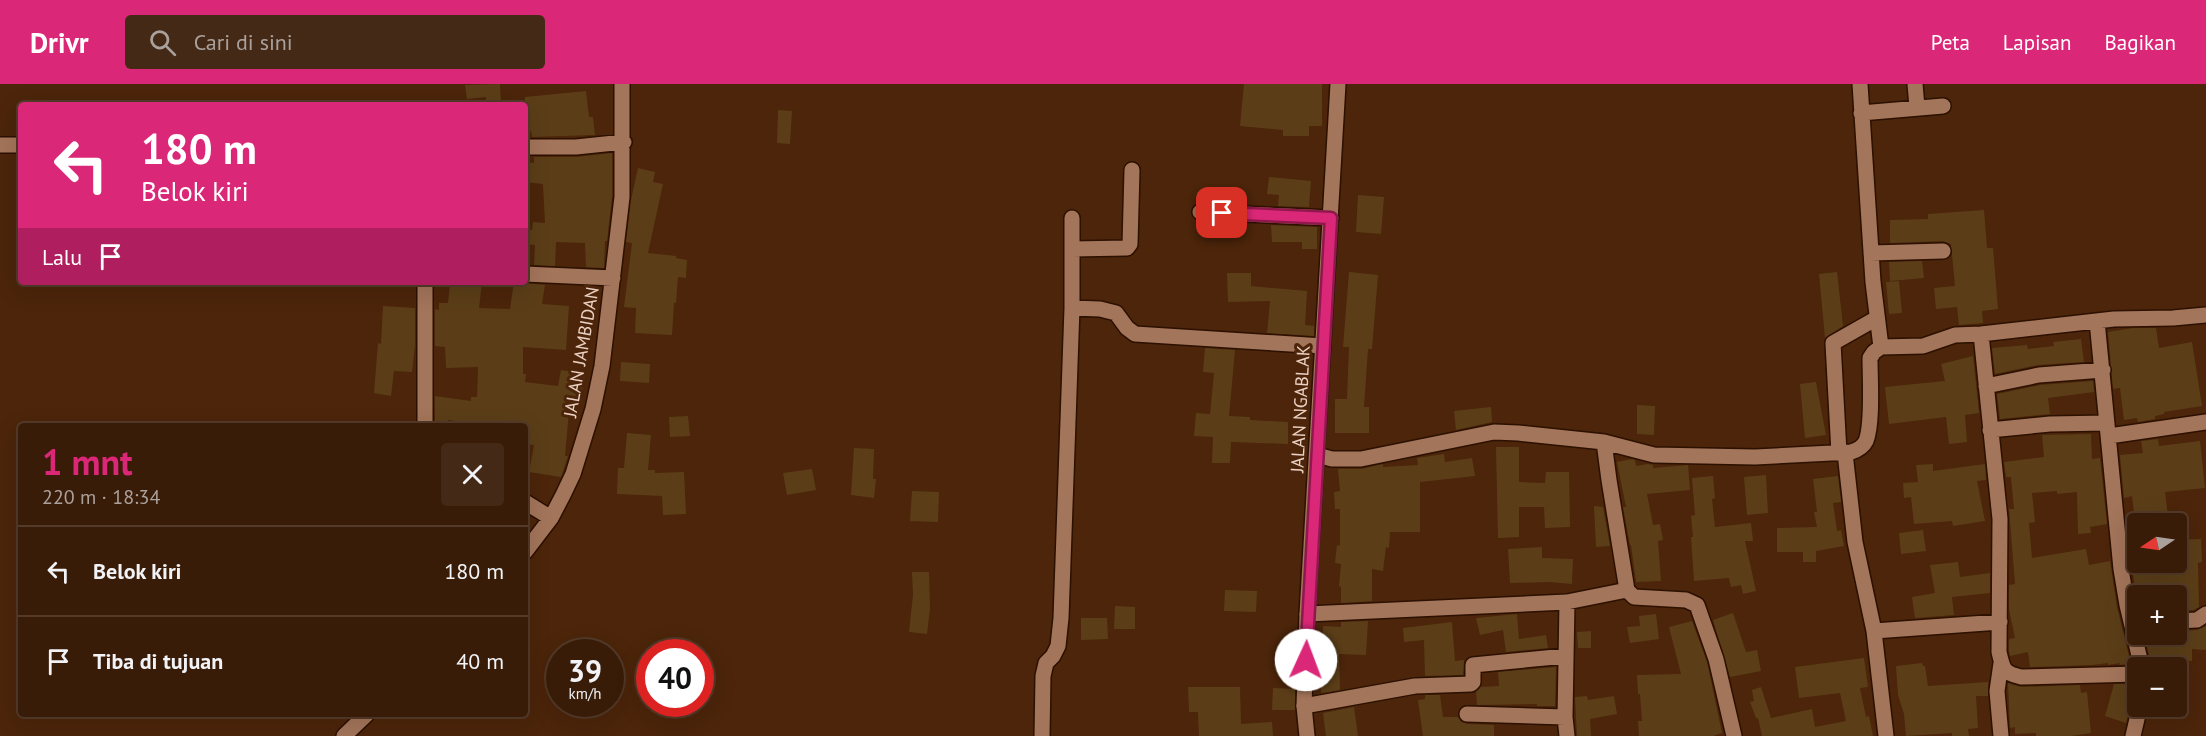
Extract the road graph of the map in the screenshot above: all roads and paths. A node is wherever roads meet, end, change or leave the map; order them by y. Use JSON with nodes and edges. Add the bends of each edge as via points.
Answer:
{"nodes":[{"id":1,"x":622,"y":84,"type":"edge"},
{"id":2,"x":1338,"y":84,"type":"edge"},
{"id":3,"x":1860,"y":84,"type":"edge"},
{"id":4,"x":1915,"y":84,"type":"edge"},
{"id":5,"x":1943,"y":106,"type":"dead end"},
{"id":6,"x":1917,"y":107,"type":"junction"},
{"id":7,"x":1861,"y":113,"type":"junction"},
{"id":8,"x":624,"y":142,"type":"junction"},
{"id":9,"x":0,"y":145,"type":"edge"},
{"id":10,"x":18,"y":145,"type":"edge"},
{"id":11,"x":528,"y":147,"type":"edge"},
{"id":12,"x":1132,"y":170,"type":"dead end"},
{"id":13,"x":1200,"y":212,"type":"dead end"},
{"id":14,"x":1072,"y":218,"type":"dead end"},
{"id":15,"x":1331,"y":218,"type":"junction"},
{"id":16,"x":1072,"y":249,"type":"junction"},
{"id":17,"x":1943,"y":251,"type":"dead end"},
{"id":18,"x":1871,"y":253,"type":"junction"},
{"id":19,"x":528,"y":274,"type":"edge"},
{"id":20,"x":613,"y":279,"type":"junction"},
{"id":21,"x":424,"y":285,"type":"edge"},
{"id":22,"x":1072,"y":308,"type":"junction"},
{"id":23,"x":2206,"y":315,"type":"edge"},
{"id":24,"x":1876,"y":318,"type":"junction"},
{"id":25,"x":2097,"y":321,"type":"junction"},
{"id":26,"x":1981,"y":334,"type":"junction"},
{"id":27,"x":1323,"y":346,"type":"junction"},
{"id":28,"x":1881,"y":347,"type":"junction"},
{"id":29,"x":2103,"y":370,"type":"junction"},
{"id":30,"x":1986,"y":386,"type":"junction"},
{"id":31,"x":2206,"y":422,"type":"edge"},
{"id":32,"x":425,"y":423,"type":"edge"},
{"id":33,"x":1990,"y":430,"type":"junction"},
{"id":34,"x":2108,"y":430,"type":"junction"},
{"id":35,"x":1604,"y":442,"type":"junction"},
{"id":36,"x":1842,"y":453,"type":"junction"},
{"id":37,"x":1317,"y":455,"type":"junction"},
{"id":38,"x":528,"y":504,"type":"edge"},
{"id":39,"x":550,"y":518,"type":"junction"},
{"id":40,"x":528,"y":548,"type":"edge"},
{"id":41,"x":1627,"y":590,"type":"junction"},
{"id":42,"x":2127,"y":593,"type":"edge"},
{"id":43,"x":1567,"y":602,"type":"junction"},
{"id":44,"x":1307,"y":614,"type":"junction"},
{"id":45,"x":2206,"y":614,"type":"edge"},
{"id":46,"x":2187,"y":620,"type":"edge"},
{"id":47,"x":2000,"y":622,"type":"junction"},
{"id":48,"x":1875,"y":631,"type":"junction"},
{"id":49,"x":1566,"y":656,"type":"junction"},
{"id":50,"x":2001,"y":663,"type":"junction"},
{"id":51,"x":2127,"y":674,"type":"edge"},
{"id":52,"x":1304,"y":706,"type":"junction"},
{"id":53,"x":1467,"y":714,"type":"dead end"},
{"id":54,"x":364,"y":717,"type":"edge"},
{"id":55,"x":1565,"y":717,"type":"junction"},
{"id":56,"x":2137,"y":717,"type":"edge"},
{"id":57,"x":344,"y":736,"type":"edge"},
{"id":58,"x":1042,"y":736,"type":"edge"},
{"id":59,"x":1307,"y":736,"type":"edge"},
{"id":60,"x":1567,"y":736,"type":"edge"},
{"id":61,"x":1734,"y":736,"type":"edge"},
{"id":62,"x":1886,"y":736,"type":"edge"},
{"id":63,"x":2001,"y":736,"type":"edge"},
{"id":64,"x":2133,"y":736,"type":"edge"}],
"edges":[{"from":1,"to":8,"type":"street","name":"JALAN JAMBIDAN"},
{"from":2,"to":15,"type":"street","name":"JALAN NGABLAK"},
{"from":3,"to":7,"type":"street"},
{"from":4,"to":6,"type":"street"},
{"from":5,"to":6,"type":"street"},
{"from":6,"to":7,"type":"street"},
{"from":7,"to":18,"type":"street"},
{"from":8,"to":11,"type":"street"},
{"from":8,"to":20,"type":"street","name":"JALAN JAMBIDAN"},
{"from":9,"to":10,"type":"street"},
{"from":12,"to":16,"type":"street","via":[[1127,248]]},
{"from":13,"to":15,"type":"street"},
{"from":14,"to":16,"type":"street"},
{"from":15,"to":27,"type":"street","name":"JALAN NGABLAK"},
{"from":16,"to":22,"type":"street"},
{"from":17,"to":18,"type":"street"},
{"from":18,"to":24,"type":"street"},
{"from":19,"to":20,"type":"street"},
{"from":20,"to":39,"type":"street","name":"JALAN JAMBIDAN","via":[[593,409],[573,474]]},
{"from":21,"to":32,"type":"street"},
{"from":22,"to":27,"type":"street","via":[[1116,313],[1135,334]]},
{"from":22,"to":58,"type":"street","via":[[1061,618],[1058,646],[1042,676]]},
{"from":23,"to":25,"type":"street"},
{"from":24,"to":28,"type":"street"},
{"from":24,"to":36,"type":"street","via":[[1833,343]]},
{"from":25,"to":26,"type":"street"},
{"from":25,"to":29,"type":"street"},
{"from":26,"to":28,"type":"street","via":[[1955,335],[1923,346]]},
{"from":26,"to":30,"type":"street"},
{"from":27,"to":37,"type":"street","name":"JALAN NGABLAK"},
{"from":28,"to":36,"type":"street","via":[[1870,358],[1866,442]]},
{"from":29,"to":30,"type":"street","via":[[2039,375]]},
{"from":29,"to":34,"type":"street"},
{"from":30,"to":33,"type":"street"},
{"from":31,"to":34,"type":"street"},
{"from":33,"to":34,"type":"street","via":[[2050,424]]},
{"from":33,"to":47,"type":"street","via":[[2000,519]]},
{"from":34,"to":42,"type":"street","via":[[2121,569]]},
{"from":35,"to":36,"type":"street","via":[[1654,455],[1755,457]]},
{"from":35,"to":37,"type":"street","via":[[1494,432],[1361,459]]},
{"from":35,"to":41,"type":"street"},
{"from":36,"to":48,"type":"street","via":[[1855,543]]},
{"from":37,"to":44,"type":"street","name":"JALAN NGABLAK"},
{"from":38,"to":39,"type":"street"},
{"from":39,"to":40,"type":"street","name":"JALAN JAMBIDAN"},
{"from":41,"to":43,"type":"street"},
{"from":41,"to":61,"type":"street","via":[[1634,597],[1686,600],[1696,605],[1716,658]]},
{"from":43,"to":44,"type":"street"},
{"from":43,"to":49,"type":"street"},
{"from":44,"to":52,"type":"street","name":"JALAN NGABLAK"},
{"from":45,"to":46,"type":"street"},
{"from":47,"to":48,"type":"street"},
{"from":47,"to":50,"type":"street"},
{"from":48,"to":62,"type":"street"},
{"from":49,"to":52,"type":"street","via":[[1473,665],[1470,684],[1415,686]]},
{"from":49,"to":55,"type":"street"},
{"from":50,"to":51,"type":"street","via":[[2004,671],[2021,677]]},
{"from":50,"to":63,"type":"street","via":[[1997,691]]},
{"from":52,"to":59,"type":"street","name":"JALAN NGABLAK"},
{"from":53,"to":55,"type":"street"},
{"from":54,"to":57,"type":"street"},
{"from":55,"to":60,"type":"street"},
{"from":56,"to":64,"type":"street"}]}
